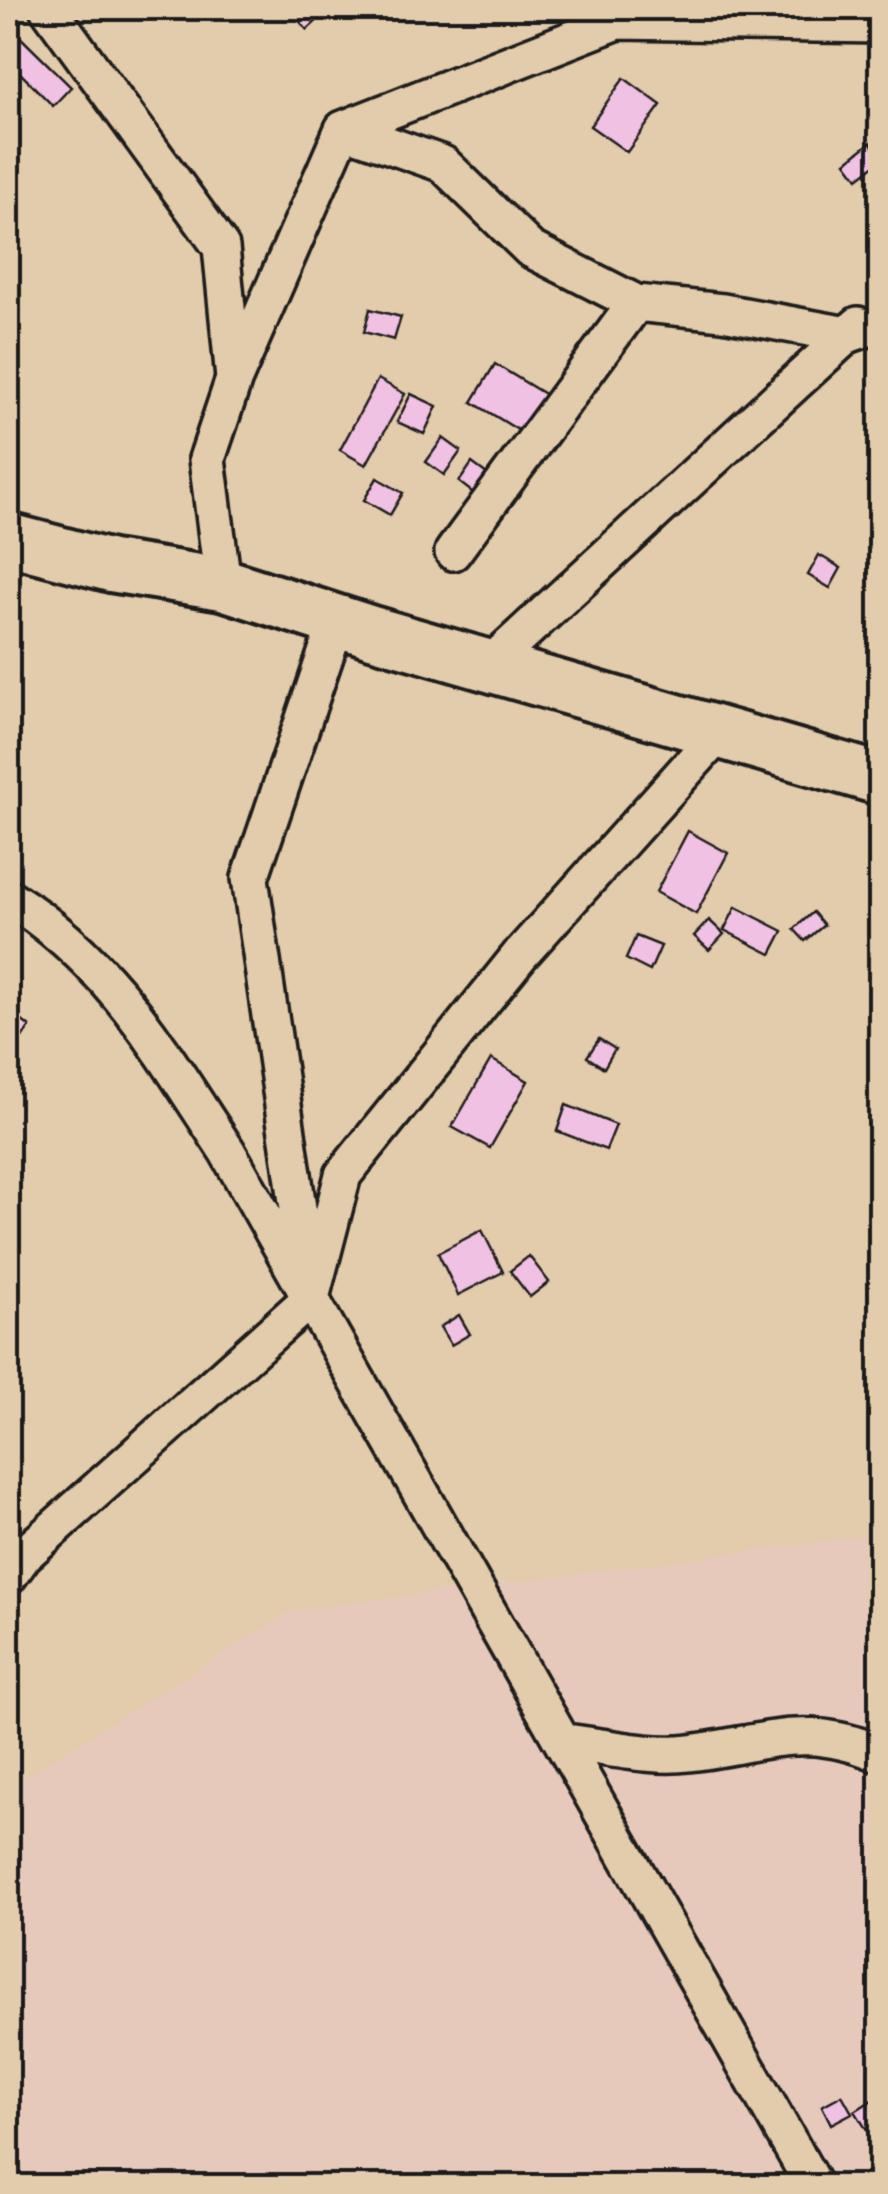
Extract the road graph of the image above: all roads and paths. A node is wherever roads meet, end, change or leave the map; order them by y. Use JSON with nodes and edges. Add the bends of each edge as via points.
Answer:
{"nodes":[{"id":1,"x":48,"y":8,"type":"edge"},
{"id":2,"x":880,"y":25,"type":"edge"},
{"id":3,"x":344,"y":129,"type":"junction"},
{"id":4,"x":636,"y":303,"type":"junction"},
{"id":5,"x":880,"y":304,"type":"edge"},
{"id":6,"x":864,"y":329,"type":"edge"},
{"id":7,"x":234,"y":379,"type":"junction"},
{"id":8,"x":8,"y":539,"type":"edge"},
{"id":9,"x":453,"y":552,"type":"dead end"},
{"id":10,"x":223,"y":584,"type":"junction"},
{"id":11,"x":338,"y":621,"type":"junction"},
{"id":12,"x":490,"y":664,"type":"junction"},
{"id":13,"x":720,"y":731,"type":"junction"},
{"id":14,"x":880,"y":779,"type":"edge"},
{"id":15,"x":8,"y":897,"type":"edge"},
{"id":16,"x":311,"y":1298,"type":"junction"},
{"id":17,"x":8,"y":1577,"type":"edge"},
{"id":18,"x":564,"y":1742,"type":"junction"},
{"id":19,"x":880,"y":1754,"type":"edge"},
{"id":20,"x":814,"y":2186,"type":"edge"}],
"edges":[{"from":1,"to":7,"type":"street","via":[[221,247]]},
{"from":2,"to":3,"type":"street","via":[[618,21]]},
{"from":3,"to":4,"type":"street","via":[[443,164],[530,249]]},
{"from":3,"to":7,"type":"street"},
{"from":4,"to":6,"type":"street"},
{"from":4,"to":9,"type":"street"},
{"from":5,"to":6,"type":"street"},
{"from":6,"to":12,"type":"street"},
{"from":7,"to":10,"type":"street","via":[[208,460]]},
{"from":8,"to":10,"type":"main road","via":[[110,566]]},
{"from":10,"to":11,"type":"main road"},
{"from":11,"to":12,"type":"main road"},
{"from":11,"to":16,"type":"street","via":[[250,878]]},
{"from":12,"to":13,"type":"main road"},
{"from":13,"to":14,"type":"main road"},
{"from":13,"to":16,"type":"street","via":[[520,955],[343,1175]]},
{"from":15,"to":16,"type":"street","via":[[50,924],[124,996],[227,1151]]},
{"from":16,"to":17,"type":"street","via":[[24,1555]]},
{"from":16,"to":18,"type":"street"},
{"from":18,"to":19,"type":"street","via":[[686,1754],[772,1736],[842,1738]]},
{"from":18,"to":20,"type":"street"}]}
